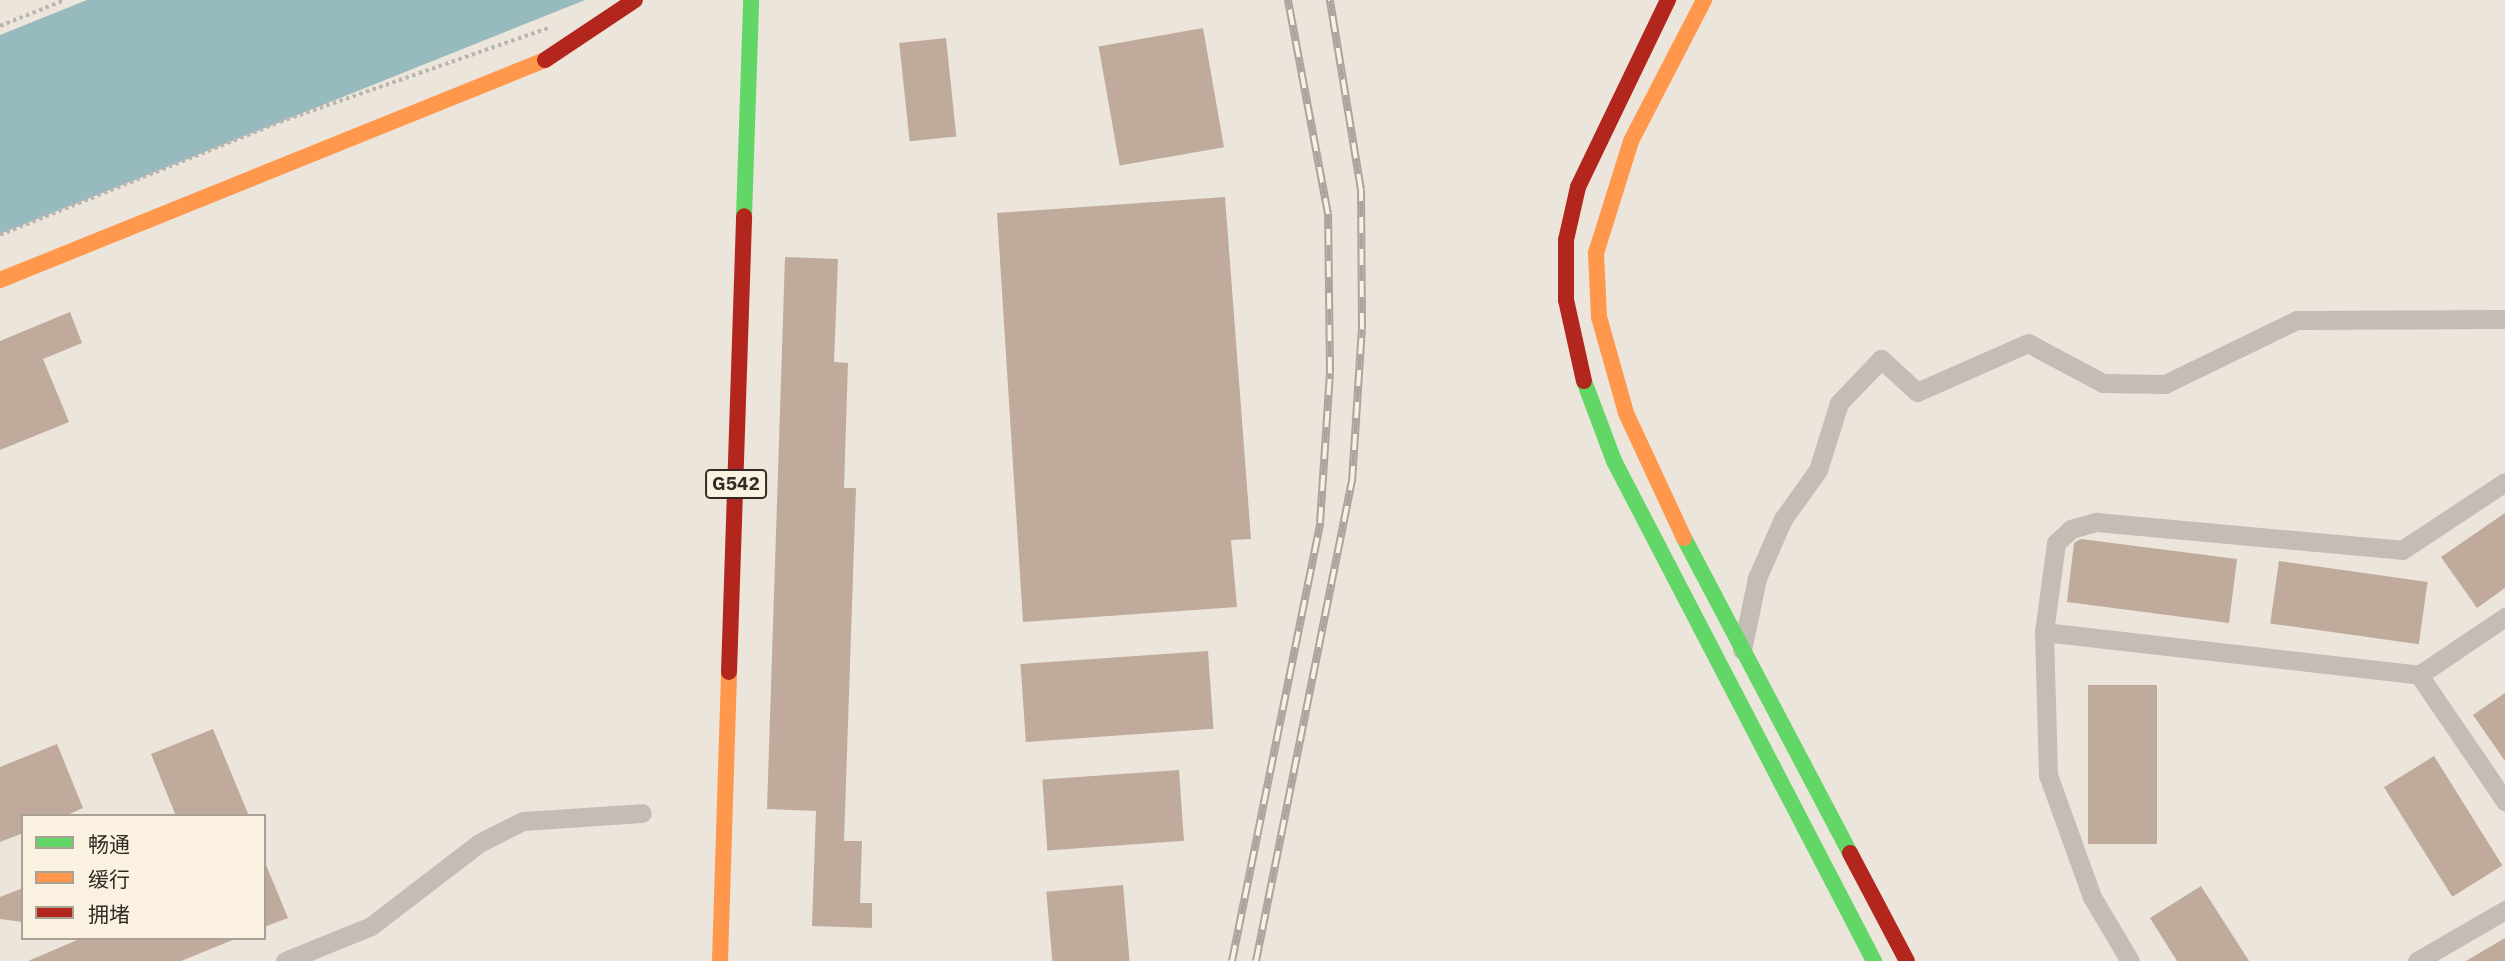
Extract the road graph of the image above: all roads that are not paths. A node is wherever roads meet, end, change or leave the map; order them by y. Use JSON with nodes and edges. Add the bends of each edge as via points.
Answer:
{"nodes":[{"id":1,"x":635,"y":0,"type":"edge"},
{"id":2,"x":1668,"y":0,"type":"edge"},
{"id":3,"x":1704,"y":0,"type":"edge"},
{"id":4,"x":751,"y":3,"type":"edge"},
{"id":5,"x":0,"y":280,"type":"edge"},
{"id":6,"x":2505,"y":319,"type":"edge"},
{"id":7,"x":2505,"y":482,"type":"edge"},
{"id":8,"x":2505,"y":617,"type":"edge"},
{"id":9,"x":2043,"y":632,"type":"junction"},
{"id":10,"x":1742,"y":650,"type":"junction"},
{"id":11,"x":2419,"y":674,"type":"junction"},
{"id":12,"x":2505,"y":801,"type":"edge"},
{"id":13,"x":642,"y":813,"type":"dead end"},
{"id":14,"x":2505,"y":910,"type":"edge"},
{"id":15,"x":285,"y":961,"type":"edge"},
{"id":16,"x":720,"y":961,"type":"edge"},
{"id":17,"x":1874,"y":961,"type":"edge"},
{"id":18,"x":1907,"y":961,"type":"edge"},
{"id":19,"x":2130,"y":961,"type":"edge"},
{"id":20,"x":2417,"y":961,"type":"edge"}],
"edges":[{"from":1,"to":5,"type":"main road","via":[[544,60]]},
{"from":2,"to":17,"type":"main road","via":[[1578,187],[1566,240],[1566,300],[1574,355],[1594,420]]},
{"from":3,"to":10,"type":"main road","via":[[1632,141],[1596,253],[1600,317],[1626,413]]},
{"from":4,"to":16,"type":"main road","number":"G542"},
{"from":6,"to":10,"type":"street","via":[[2297,320],[2165,384],[2103,383],[2028,343],[1917,392],[1881,359],[1839,403],[1818,470],[1783,519],[1757,578]]},
{"from":7,"to":9,"type":"street","via":[[2402,550],[2079,525],[2052,552]]},
{"from":8,"to":11,"type":"street"},
{"from":9,"to":11,"type":"street"},
{"from":9,"to":19,"type":"street","via":[[2048,775],[2092,898]]},
{"from":10,"to":18,"type":"main road"},
{"from":11,"to":12,"type":"street"},
{"from":13,"to":15,"type":"street","via":[[523,821],[479,843],[371,926]]},
{"from":14,"to":20,"type":"street"}]}
